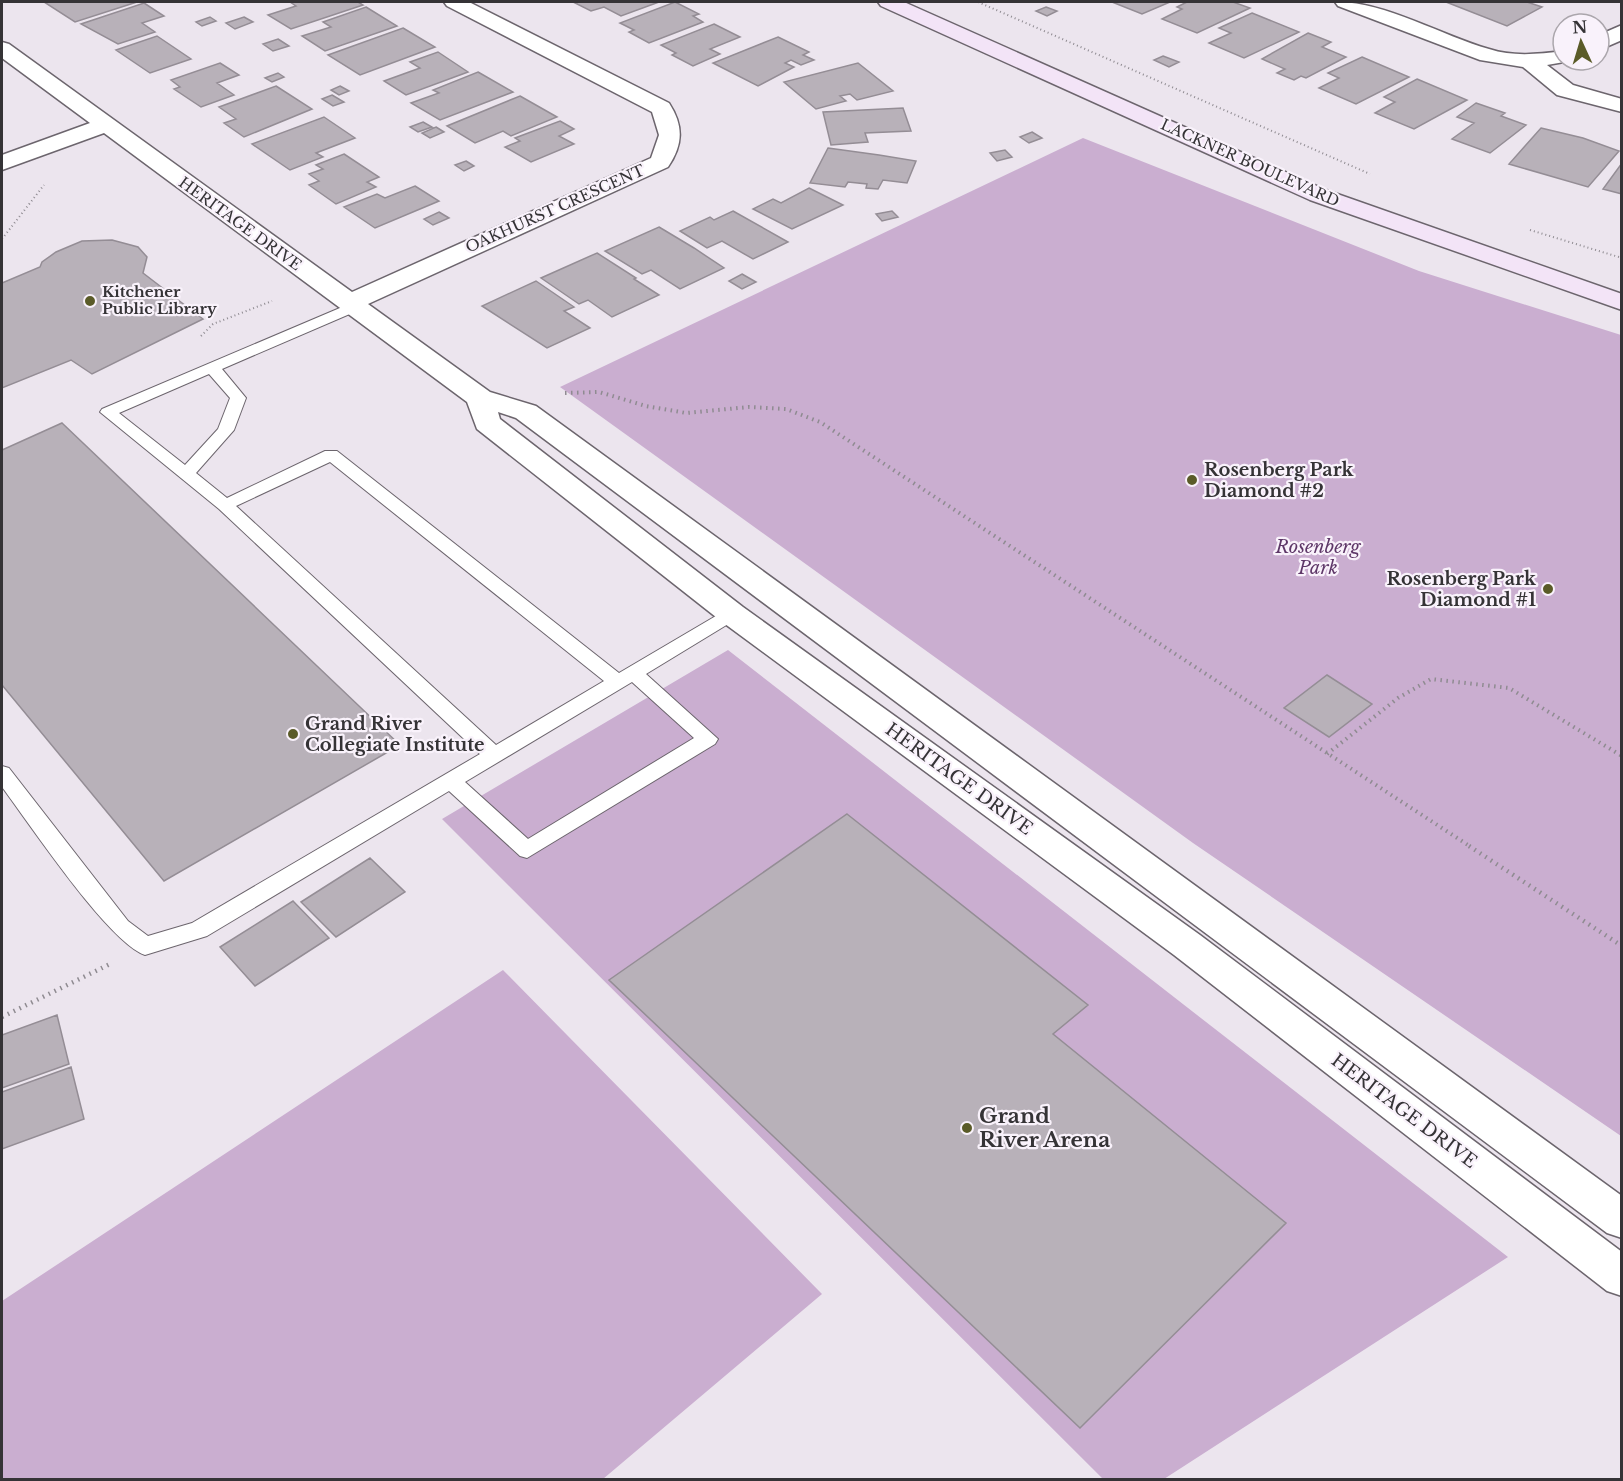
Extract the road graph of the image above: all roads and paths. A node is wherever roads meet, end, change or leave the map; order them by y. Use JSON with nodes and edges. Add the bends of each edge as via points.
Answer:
{"nodes":[{"id":1,"x":454,"y":2,"type":"edge"},
{"id":2,"x":888,"y":2,"type":"edge"},
{"id":3,"x":978,"y":2,"type":"edge"},
{"id":4,"x":1345,"y":2,"type":"edge"},
{"id":5,"x":2,"y":48,"type":"edge"},
{"id":6,"x":1551,"y":58,"type":"edge"},
{"id":7,"x":1530,"y":61,"type":"junction"},
{"id":8,"x":1622,"y":106,"type":"edge"},
{"id":9,"x":104,"y":125,"type":"junction"},
{"id":10,"x":2,"y":163,"type":"edge"},
{"id":11,"x":1373,"y":175,"type":"dead end"},
{"id":12,"x":49,"y":182,"type":"dead end"},
{"id":13,"x":1523,"y":228,"type":"dead end"},
{"id":14,"x":2,"y":239,"type":"edge"},
{"id":15,"x":1622,"y":258,"type":"edge"},
{"id":16,"x":272,"y":301,"type":"dead end"},
{"id":17,"x":1622,"y":303,"type":"edge"},
{"id":18,"x":351,"y":305,"type":"junction"},
{"id":19,"x":197,"y":339,"type":"dead end"},
{"id":20,"x":212,"y":368,"type":"junction"},
{"id":21,"x":559,"y":394,"type":"dead end"},
{"id":22,"x":480,"y":398,"type":"junction"},
{"id":23,"x":186,"y":474,"type":"junction"},
{"id":24,"x":225,"y":505,"type":"junction"},
{"id":25,"x":767,"y":590,"type":"junction"},
{"id":26,"x":732,"y":614,"type":"junction"},
{"id":27,"x":625,"y":677,"type":"junction"},
{"id":28,"x":1328,"y":754,"type":"junction"},
{"id":29,"x":494,"y":755,"type":"junction"},
{"id":30,"x":1622,"y":756,"type":"edge"},
{"id":31,"x":2,"y":773,"type":"edge"},
{"id":32,"x":450,"y":781,"type":"junction"},
{"id":33,"x":1199,"y":932,"type":"junction"},
{"id":34,"x":145,"y":946,"type":"junction"},
{"id":35,"x":1622,"y":946,"type":"edge"},
{"id":36,"x":2,"y":1017,"type":"edge"},
{"id":37,"x":1622,"y":1220,"type":"edge"},
{"id":38,"x":1622,"y":1277,"type":"edge"}],
"edges":[{"from":1,"to":18,"type":"street","name":"OAKHURST CRESCENT","via":[[661,108],[669,123],[670,145],[660,162]]},
{"from":2,"to":17,"type":"main road","name":"LACKNER BOULEVARD","via":[[1318,195]]},
{"from":3,"to":11,"type":"path"},
{"from":4,"to":7,"type":"street","via":[[1487,56]]},
{"from":5,"to":9,"type":"street","name":"HERITAGE DRIVE"},
{"from":6,"to":7,"type":"street"},
{"from":7,"to":8,"type":"street","via":[[1564,90]]},
{"from":9,"to":10,"type":"street"},
{"from":9,"to":18,"type":"street","name":"HERITAGE DRIVE"},
{"from":12,"to":14,"type":"path","via":[[40,188]]},
{"from":13,"to":15,"type":"path"},
{"from":16,"to":19,"type":"path","via":[[213,324]]},
{"from":18,"to":20,"type":"lane"},
{"from":18,"to":22,"type":"street","name":"HERITAGE DRIVE"},
{"from":20,"to":23,"type":"lane","via":[[238,398],[226,430]]},
{"from":20,"to":23,"type":"lane","via":[[108,412]]},
{"from":21,"to":28,"type":"path","via":[[599,392],[686,413],[749,407],[786,409],[819,422]]},
{"from":22,"to":25,"type":"street","name":"HERITAGE DRIVE","via":[[526,412]]},
{"from":22,"to":26,"type":"street","name":"HERITAGE DRIVE","via":[[487,423]]},
{"from":23,"to":24,"type":"lane"},
{"from":24,"to":27,"type":"lane","via":[[332,455]]},
{"from":24,"to":29,"type":"lane"},
{"from":25,"to":26,"type":"street"},
{"from":25,"to":33,"type":"street","name":"HERITAGE DRIVE"},
{"from":26,"to":27,"type":"lane"},
{"from":26,"to":33,"type":"street","name":"HERITAGE DRIVE"},
{"from":27,"to":29,"type":"lane"},
{"from":27,"to":32,"type":"lane","via":[[708,739],[527,850]]},
{"from":28,"to":30,"type":"path","via":[[1398,698],[1431,679],[1509,688]]},
{"from":28,"to":35,"type":"path"},
{"from":29,"to":32,"type":"lane"},
{"from":31,"to":34,"type":"lane","via":[[120,927]]},
{"from":32,"to":34,"type":"lane","via":[[199,930]]},
{"from":33,"to":37,"type":"street","name":"HERITAGE DRIVE"},
{"from":33,"to":38,"type":"street","name":"HERITAGE DRIVE"},
{"from":34,"to":36,"type":"path"}]}
